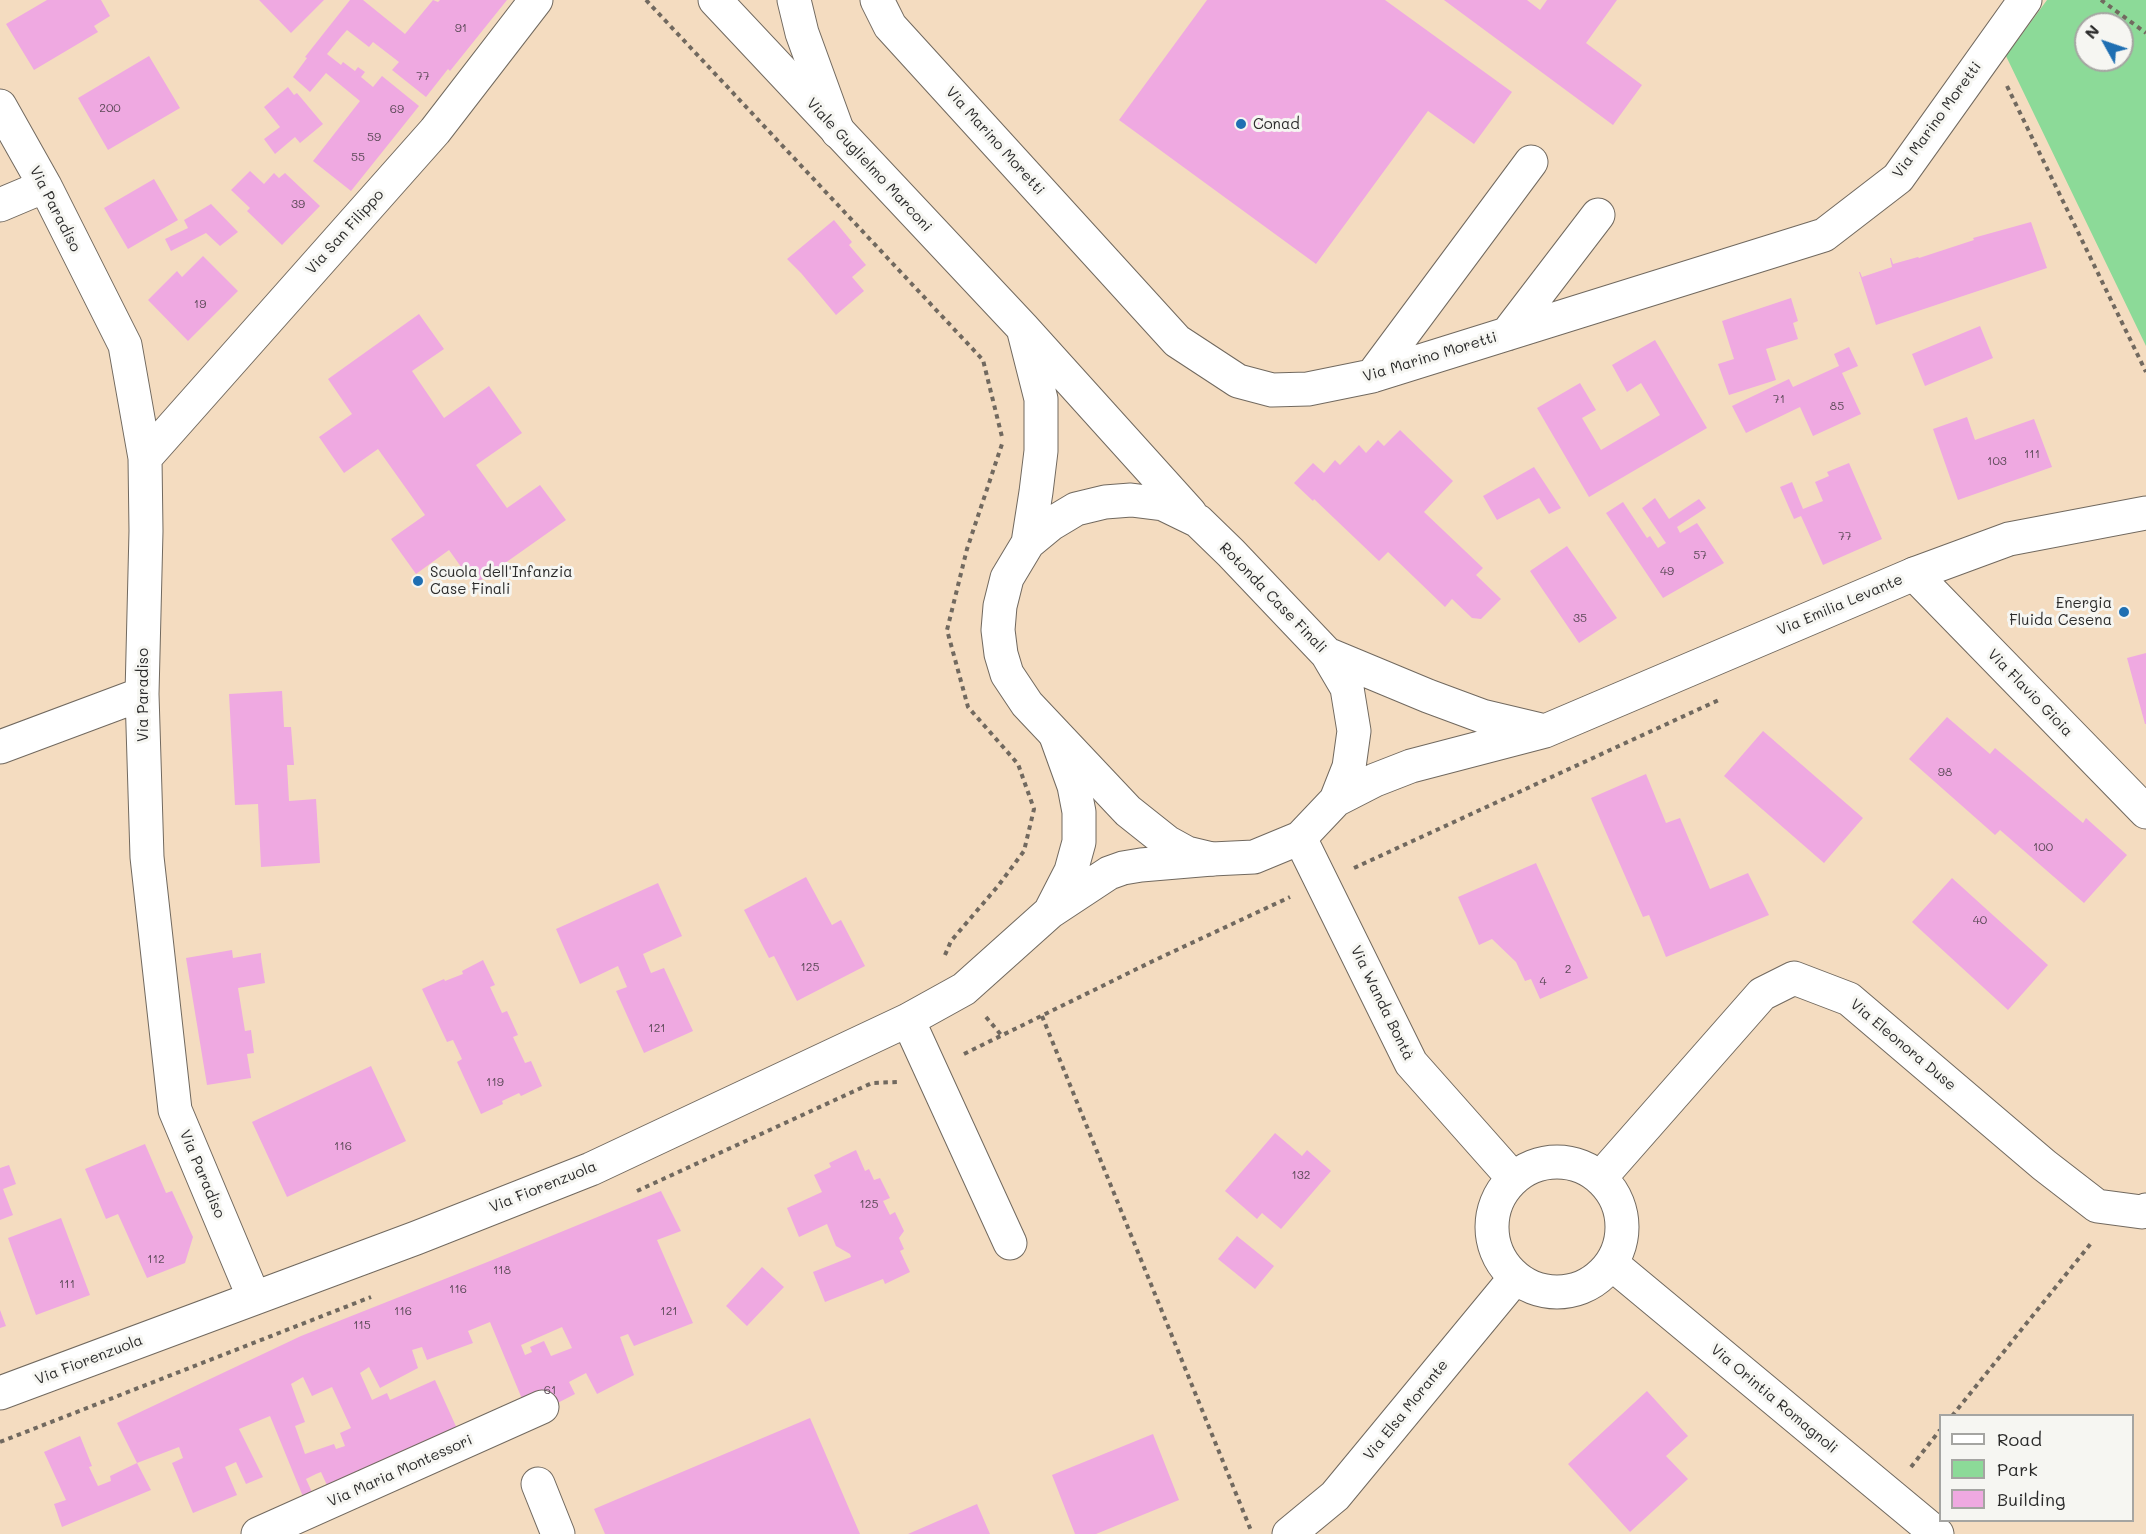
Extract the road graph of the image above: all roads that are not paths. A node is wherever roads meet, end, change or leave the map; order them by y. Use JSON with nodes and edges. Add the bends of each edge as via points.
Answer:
{"nodes":[{"id":1,"x":536,"y":0,"type":"edge"},
{"id":2,"x":715,"y":0,"type":"edge"},
{"id":3,"x":794,"y":0,"type":"edge"},
{"id":4,"x":877,"y":0,"type":"edge"},
{"id":5,"x":2025,"y":0,"type":"edge"},
{"id":6,"x":0,"y":106,"type":"edge"},
{"id":7,"x":839,"y":134,"type":"junction"},
{"id":8,"x":1531,"y":162,"type":"dead end"},
{"id":9,"x":45,"y":186,"type":"junction"},
{"id":10,"x":0,"y":205,"type":"edge"},
{"id":11,"x":1598,"y":215,"type":"dead end"},
{"id":12,"x":1023,"y":328,"type":"junction"},
{"id":13,"x":1507,"y":334,"type":"junction"},
{"id":14,"x":1372,"y":376,"type":"junction"},
{"id":15,"x":145,"y":458,"type":"junction"},
{"id":16,"x":2146,"y":513,"type":"edge"},
{"id":17,"x":1198,"y":521,"type":"junction"},
{"id":18,"x":1028,"y":543,"type":"junction"},
{"id":19,"x":1914,"y":574,"type":"junction"},
{"id":20,"x":1327,"y":654,"type":"junction"},
{"id":21,"x":142,"y":694,"type":"junction"},
{"id":22,"x":1545,"y":731,"type":"junction"},
{"id":23,"x":1056,"y":736,"type":"junction"},
{"id":24,"x":0,"y":747,"type":"edge"},
{"id":25,"x":1336,"y":800,"type":"junction"},
{"id":26,"x":2146,"y":812,"type":"edge"},
{"id":27,"x":1300,"y":838,"type":"junction"},
{"id":28,"x":1212,"y":859,"type":"junction"},
{"id":29,"x":1050,"y":912,"type":"junction"},
{"id":30,"x":908,"y":1020,"type":"junction"},
{"id":31,"x":1601,"y":1177,"type":"junction"},
{"id":32,"x":1513,"y":1178,"type":"junction"},
{"id":33,"x":2133,"y":1209,"type":"edge"},
{"id":34,"x":1010,"y":1243,"type":"dead end"},
{"id":35,"x":1612,"y":1264,"type":"junction"},
{"id":36,"x":1515,"y":1278,"type":"junction"},
{"id":37,"x":254,"y":1298,"type":"junction"},
{"id":38,"x":0,"y":1393,"type":"edge"},
{"id":39,"x":542,"y":1407,"type":"dead end"},
{"id":40,"x":538,"y":1484,"type":"dead end"},
{"id":41,"x":258,"y":1534,"type":"edge"},
{"id":42,"x":558,"y":1534,"type":"edge"},
{"id":43,"x":1289,"y":1534,"type":"edge"},
{"id":44,"x":1937,"y":1534,"type":"edge"}],
"edges":[{"from":1,"to":15,"type":"street","name":"Via San Filippo","via":[[435,130]]},
{"from":2,"to":7,"type":"street","name":"Viale Guglielmo Marconi"},
{"from":3,"to":7,"type":"street","via":[[801,33]]},
{"from":4,"to":14,"type":"street","name":"Via Marino Moretti","via":[[890,26],[1177,341],[1238,381],[1272,390],[1308,390]]},
{"from":5,"to":13,"type":"street","name":"Via Marino Moretti","via":[[1898,178],[1824,235]]},
{"from":6,"to":9,"type":"street","name":"Via Paradiso"},
{"from":7,"to":12,"type":"street","name":"Viale Guglielmo Marconi"},
{"from":8,"to":14,"type":"street"},
{"from":9,"to":10,"type":"street"},
{"from":9,"to":15,"type":"street","name":"Via Paradiso","via":[[125,345]]},
{"from":11,"to":13,"type":"street"},
{"from":12,"to":17,"type":"street","name":"Viale Guglielmo Marconi"},
{"from":12,"to":18,"type":"street","name":"Viale Guglielmo Marconi","via":[[1041,399],[1041,451]]},
{"from":13,"to":14,"type":"street","name":"Via Marino Moretti"},
{"from":15,"to":21,"type":"street","name":"Via Paradiso"},
{"from":16,"to":19,"type":"street","name":"Via Emilia Levante","via":[[2009,539]]},
{"from":17,"to":18,"type":"street","name":"Rotonda Case Finali","via":[[1163,504],[1104,502],[1076,509]]},
{"from":17,"to":20,"type":"street","name":"Rotonda Case Finali"},
{"from":18,"to":23,"type":"street","name":"Rotonda Case Finali","via":[[1007,578],[1000,606],[1000,654],[1007,674],[1027,704]]},
{"from":19,"to":22,"type":"street","name":"Via Emilia Levante"},
{"from":19,"to":26,"type":"street","name":"Via Flavio Gioia"},
{"from":20,"to":22,"type":"street","via":[[1482,716]]},
{"from":20,"to":25,"type":"street","name":"Rotonda Case Finali","via":[[1347,688],[1354,731],[1349,767]]},
{"from":21,"to":24,"type":"street"},
{"from":21,"to":37,"type":"street","name":"Via Paradiso","via":[[147,857],[175,1110]]},
{"from":22,"to":25,"type":"street","name":"Via Emilia Levante","via":[[1411,766]]},
{"from":23,"to":28,"type":"street","name":"Rotonda Case Finali","via":[[1128,812],[1167,842],[1187,853]]},
{"from":23,"to":29,"type":"street","name":"Via Fiorenzuola","via":[[1074,786],[1079,842],[1071,871]]},
{"from":25,"to":27,"type":"street","name":"Rotonda Case Finali"},
{"from":27,"to":28,"type":"street","name":"Rotonda Case Finali","via":[[1254,857]]},
{"from":27,"to":32,"type":"street","name":"Via Wanda Bontà","via":[[1411,1063]]},
{"from":28,"to":29,"type":"street","name":"Via Fiorenzuola","via":[[1123,868]]},
{"from":29,"to":30,"type":"street","name":"Via Fiorenzuola","via":[[963,989]]},
{"from":30,"to":34,"type":"street"},
{"from":30,"to":37,"type":"street","name":"Via Fiorenzuola","via":[[591,1169]]},
{"from":31,"to":32,"type":"street","via":[[1566,1161],[1547,1161]]},
{"from":31,"to":33,"type":"street","name":"Via Eleonora Duse","via":[[1762,994],[1794,978],[1849,999],[2097,1206]]},
{"from":31,"to":35,"type":"street","via":[[1613,1192],[1623,1228]]},
{"from":32,"to":36,"type":"street","via":[[1499,1196],[1492,1217],[1492,1239],[1500,1261]]},
{"from":35,"to":36,"type":"street","via":[[1587,1284],[1556,1293],[1534,1289]]},
{"from":35,"to":44,"type":"street","name":"Via Orintia Romagnoli"},
{"from":36,"to":43,"type":"street","name":"Via Elsa Morante","via":[[1335,1496]]},
{"from":37,"to":38,"type":"street","name":"Via Fiorenzuola"},
{"from":39,"to":41,"type":"street","name":"Via Maria Montessori"},
{"from":40,"to":42,"type":"street"}]}
